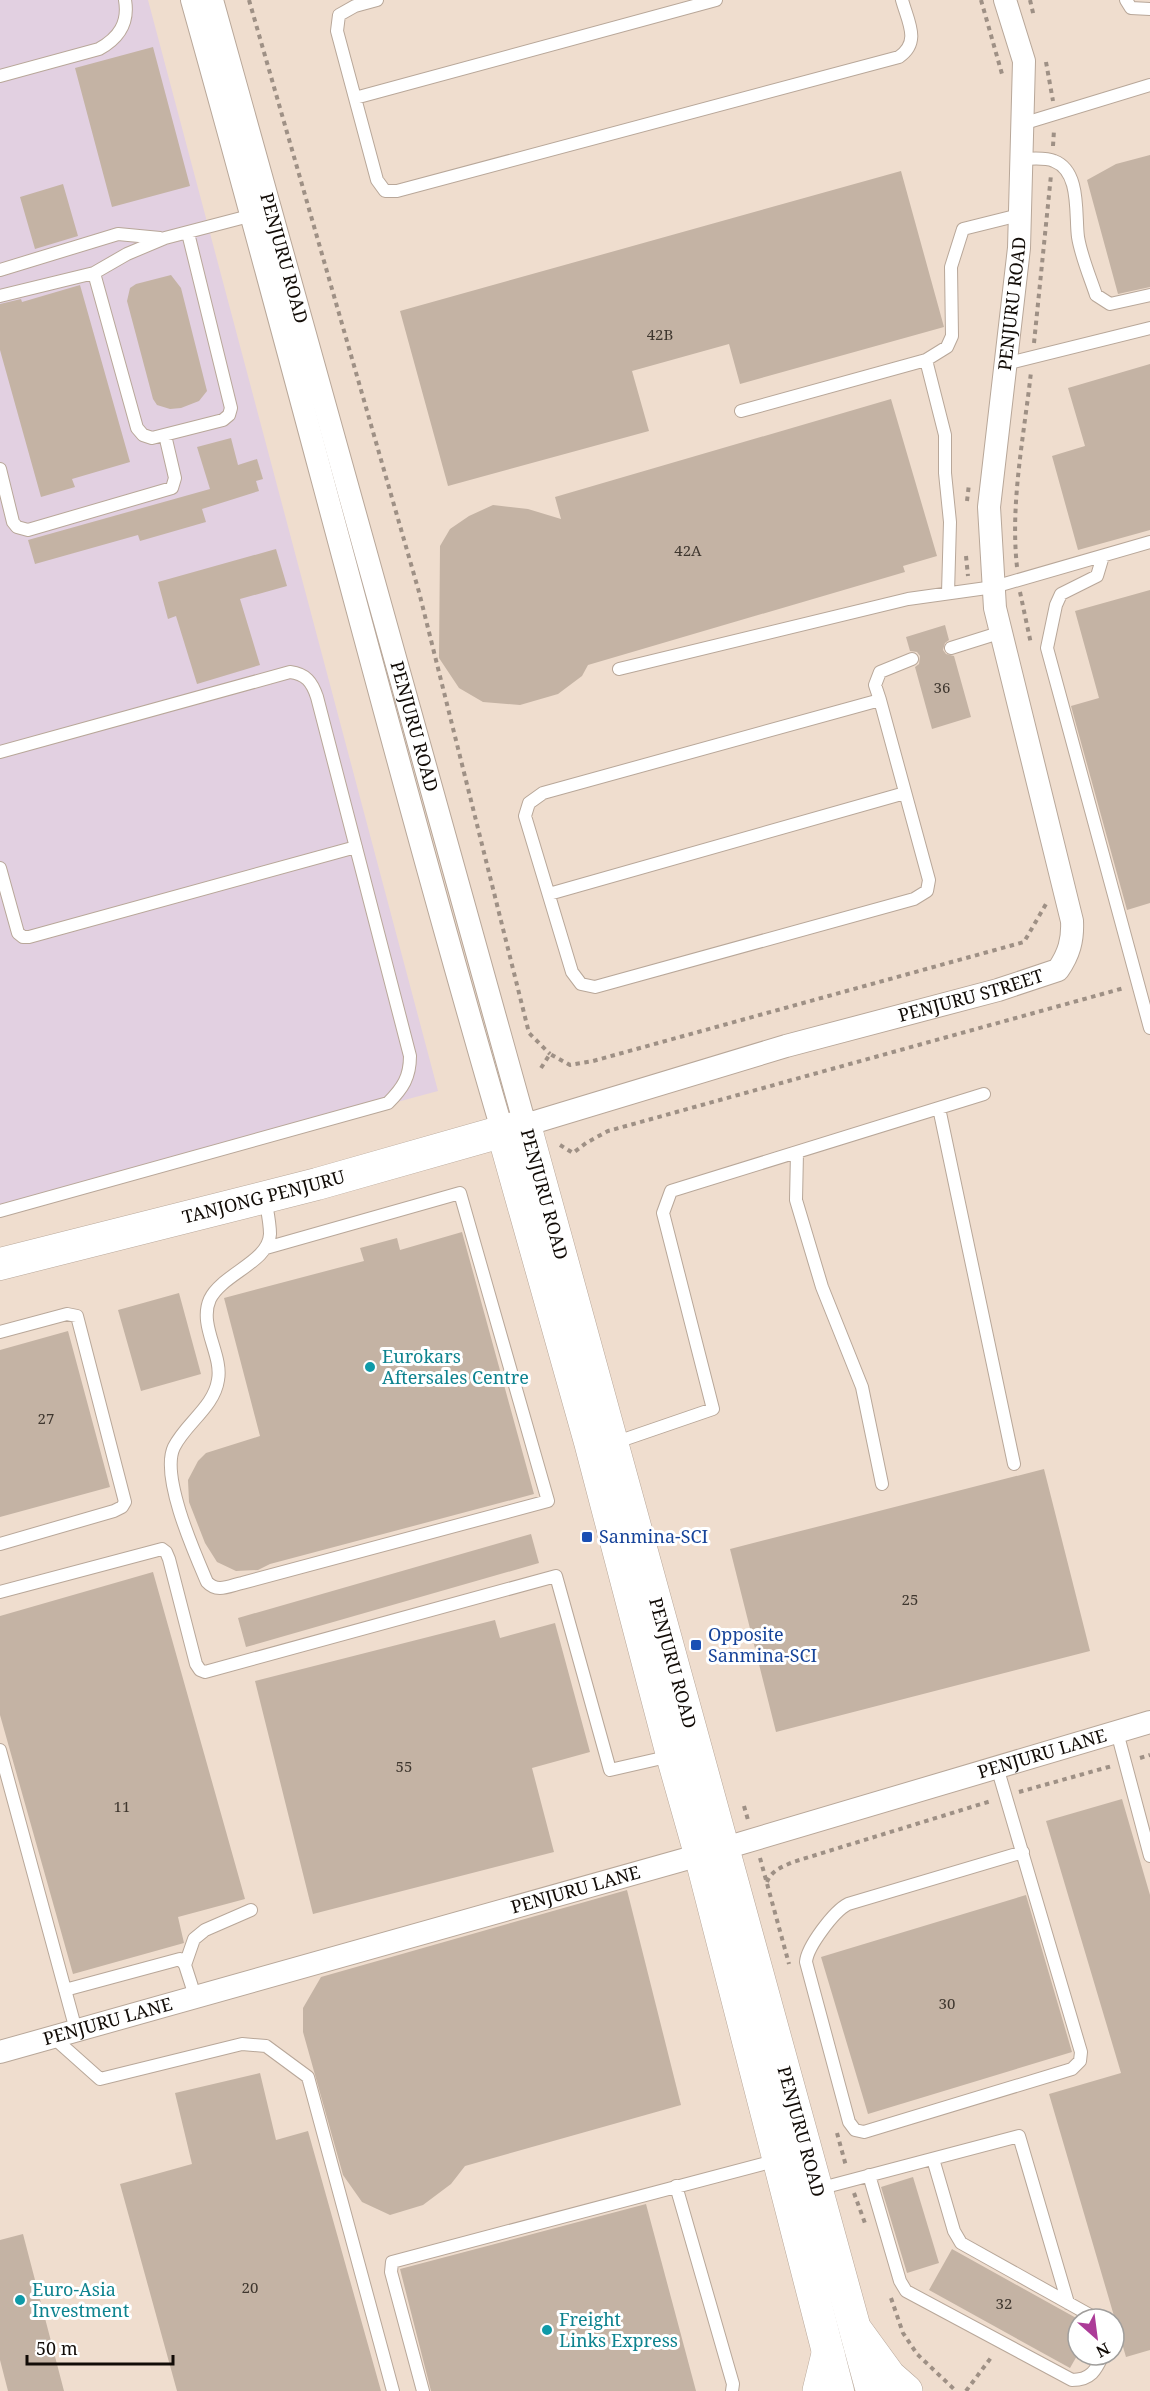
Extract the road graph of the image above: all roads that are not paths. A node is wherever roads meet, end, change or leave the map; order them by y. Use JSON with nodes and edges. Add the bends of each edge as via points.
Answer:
{"nodes":[{"id":1,"x":125,"y":0,"type":"edge"},
{"id":2,"x":192,"y":0,"type":"edge"},
{"id":3,"x":212,"y":0,"type":"edge"},
{"id":4,"x":377,"y":0,"type":"edge"},
{"id":5,"x":716,"y":0,"type":"edge"},
{"id":6,"x":902,"y":0,"type":"edge"},
{"id":7,"x":1005,"y":0,"type":"edge"},
{"id":8,"x":1126,"y":0,"type":"edge"},
{"id":9,"x":1150,"y":9,"type":"edge"},
{"id":10,"x":0,"y":76,"type":"edge"},
{"id":11,"x":1150,"y":85,"type":"edge"},
{"id":12,"x":355,"y":98,"type":"junction"},
{"id":13,"x":1022,"y":124,"type":"junction"},
{"id":14,"x":1021,"y":159,"type":"junction"},
{"id":15,"x":253,"y":215,"type":"junction"},
{"id":16,"x":1019,"y":215,"type":"junction"},
{"id":17,"x":188,"y":233,"type":"junction"},
{"id":18,"x":165,"y":238,"type":"junction"},
{"id":19,"x":0,"y":270,"type":"edge"},
{"id":20,"x":94,"y":273,"type":"junction"},
{"id":21,"x":1150,"y":295,"type":"edge"},
{"id":22,"x":0,"y":296,"type":"edge"},
{"id":23,"x":1150,"y":328,"type":"edge"},
{"id":24,"x":926,"y":360,"type":"junction"},
{"id":25,"x":1005,"y":364,"type":"junction"},
{"id":26,"x":741,"y":411,"type":"dead end"},
{"id":27,"x":165,"y":435,"type":"junction"},
{"id":28,"x":0,"y":469,"type":"edge"},
{"id":29,"x":1150,"y":543,"type":"edge"},
{"id":30,"x":1103,"y":556,"type":"junction"},
{"id":31,"x":948,"y":593,"type":"junction"},
{"id":32,"x":995,"y":598,"type":"junction"},
{"id":33,"x":1002,"y":632,"type":"junction"},
{"id":34,"x":951,"y":648,"type":"dead end"},
{"id":35,"x":912,"y":659,"type":"dead end"},
{"id":36,"x":619,"y":669,"type":"dead end"},
{"id":37,"x":880,"y":700,"type":"junction"},
{"id":38,"x":0,"y":752,"type":"edge"},
{"id":39,"x":905,"y":793,"type":"junction"},
{"id":40,"x":356,"y":847,"type":"junction"},
{"id":41,"x":0,"y":868,"type":"edge"},
{"id":42,"x":549,"y":894,"type":"junction"},
{"id":43,"x":1150,"y":1028,"type":"edge"},
{"id":44,"x":984,"y":1094,"type":"dead end"},
{"id":45,"x":939,"y":1108,"type":"junction"},
{"id":46,"x":514,"y":1129,"type":"junction"},
{"id":47,"x":797,"y":1152,"type":"junction"},
{"id":48,"x":265,"y":1197,"type":"junction"},
{"id":49,"x":0,"y":1210,"type":"edge"},
{"id":50,"x":266,"y":1248,"type":"junction"},
{"id":51,"x":0,"y":1264,"type":"edge"},
{"id":52,"x":0,"y":1332,"type":"edge"},
{"id":53,"x":614,"y":1443,"type":"junction"},
{"id":54,"x":1014,"y":1464,"type":"dead end"},
{"id":55,"x":882,"y":1485,"type":"dead end"},
{"id":56,"x":0,"y":1544,"type":"edge"},
{"id":57,"x":0,"y":1592,"type":"edge"},
{"id":58,"x":1150,"y":1722,"type":"edge"},
{"id":59,"x":1117,"y":1732,"type":"junction"},
{"id":60,"x":0,"y":1750,"type":"edge"},
{"id":61,"x":672,"y":1755,"type":"junction"},
{"id":62,"x":998,"y":1767,"type":"junction"},
{"id":63,"x":712,"y":1851,"type":"junction"},
{"id":64,"x":1023,"y":1852,"type":"junction"},
{"id":65,"x":1150,"y":1856,"type":"edge"},
{"id":66,"x":251,"y":1911,"type":"dead end"},
{"id":67,"x":185,"y":1965,"type":"junction"},
{"id":68,"x":65,"y":1990,"type":"junction"},
{"id":69,"x":195,"y":1996,"type":"junction"},
{"id":70,"x":76,"y":2030,"type":"junction"},
{"id":71,"x":54,"y":2038,"type":"junction"},
{"id":72,"x":0,"y":2052,"type":"edge"},
{"id":73,"x":933,"y":2159,"type":"junction"},
{"id":74,"x":778,"y":2160,"type":"junction"},
{"id":75,"x":869,"y":2175,"type":"junction"},
{"id":76,"x":676,"y":2186,"type":"junction"},
{"id":77,"x":818,"y":2188,"type":"junction"},
{"id":78,"x":1068,"y":2303,"type":"junction"},
{"id":79,"x":1075,"y":2307,"type":"edge"},
{"id":80,"x":857,"y":2332,"type":"junction"},
{"id":81,"x":828,"y":2354,"type":"junction"},
{"id":82,"x":1097,"y":2367,"type":"edge"},
{"id":83,"x":393,"y":2391,"type":"edge"},
{"id":84,"x":423,"y":2391,"type":"edge"},
{"id":85,"x":732,"y":2391,"type":"edge"},
{"id":86,"x":819,"y":2391,"type":"edge"},
{"id":87,"x":838,"y":2391,"type":"edge"},
{"id":88,"x":872,"y":2391,"type":"edge"},
{"id":89,"x":906,"y":2391,"type":"edge"}],
"edges":[{"from":1,"to":10,"type":"lane","via":[[125,22],[119,34],[99,49]]},
{"from":2,"to":15,"type":"street","name":"PENJURU ROAD"},
{"from":3,"to":46,"type":"street","name":"PENJURU ROAD"},
{"from":4,"to":12,"type":"lane","via":[[339,15],[337,32]]},
{"from":5,"to":12,"type":"lane"},
{"from":6,"to":12,"type":"lane","via":[[912,38],[909,50],[899,57],[397,191],[385,191],[377,180]]},
{"from":7,"to":13,"type":"street","name":"PENJURU ROAD","via":[[1024,61]]},
{"from":8,"to":9,"type":"lane","via":[[1131,8]]},
{"from":11,"to":13,"type":"lane"},
{"from":13,"to":14,"type":"street","name":"PENJURU ROAD"},
{"from":14,"to":16,"type":"street","name":"PENJURU ROAD"},
{"from":14,"to":21,"type":"lane","via":[[1052,160],[1069,175],[1078,210],[1078,237],[1096,295],[1110,304]]},
{"from":15,"to":17,"type":"lane"},
{"from":15,"to":46,"type":"street","name":"PENJURU ROAD","via":[[439,914]]},
{"from":16,"to":24,"type":"lane","via":[[963,229],[951,267],[952,336],[947,347]]},
{"from":16,"to":25,"type":"street","name":"PENJURU ROAD","via":[[1019,248]]},
{"from":17,"to":18,"type":"lane"},
{"from":17,"to":27,"type":"lane","via":[[231,408],[224,420]]},
{"from":18,"to":19,"type":"lane","via":[[118,234]]},
{"from":18,"to":20,"type":"lane"},
{"from":20,"to":22,"type":"lane"},
{"from":20,"to":27,"type":"lane","via":[[137,428],[145,437]]},
{"from":23,"to":25,"type":"lane"},
{"from":24,"to":26,"type":"lane"},
{"from":24,"to":31,"type":"lane","via":[[945,435],[950,522]]},
{"from":25,"to":32,"type":"street","name":"PENJURU ROAD","via":[[989,507]]},
{"from":27,"to":28,"type":"lane","via":[[175,478],[171,488],[28,530],[13,522]]},
{"from":29,"to":30,"type":"lane"},
{"from":30,"to":32,"type":"lane","via":[[1018,580]]},
{"from":30,"to":43,"type":"lane","via":[[1097,576],[1061,594],[1047,648]]},
{"from":31,"to":32,"type":"lane"},
{"from":31,"to":36,"type":"lane","via":[[908,599]]},
{"from":32,"to":33,"type":"street","name":"PENJURU STREET"},
{"from":33,"to":34,"type":"lane"},
{"from":33,"to":46,"type":"street","name":"PENJURU STREET","via":[[1072,921],[1073,939],[1058,970],[998,990],[786,1046]]},
{"from":35,"to":37,"type":"lane","via":[[880,672],[876,685]]},
{"from":37,"to":39,"type":"lane"},
{"from":37,"to":42,"type":"lane","via":[[543,793],[529,803],[525,816]]},
{"from":38,"to":40,"type":"lane","via":[[290,672],[299,673],[313,685]]},
{"from":39,"to":42,"type":"lane"},
{"from":39,"to":42,"type":"lane","via":[[928,880],[927,891],[914,899],[595,987],[581,984],[572,972]]},
{"from":40,"to":41,"type":"lane","via":[[29,937],[18,933]]},
{"from":40,"to":49,"type":"lane","via":[[410,1056],[410,1073],[400,1091],[388,1103]]},
{"from":44,"to":45,"type":"lane"},
{"from":45,"to":47,"type":"lane"},
{"from":45,"to":54,"type":"lane"},
{"from":46,"to":48,"type":"main road","name":"TANJONG PENJURU"},
{"from":46,"to":53,"type":"main road","name":"PENJURU ROAD"},
{"from":46,"to":61,"type":"main road","name":"PENJURU ROAD"},
{"from":47,"to":53,"type":"lane","via":[[671,1191],[663,1214],[713,1409]]},
{"from":47,"to":55,"type":"lane","via":[[795,1200],[822,1287],[862,1387]]},
{"from":48,"to":50,"type":"lane","via":[[270,1235]]},
{"from":48,"to":51,"type":"main road","name":"TANJONG PENJURU"},
{"from":50,"to":50,"type":"lane","via":[[211,1298],[208,1323],[219,1377],[215,1392],[173,1449],[176,1503],[183,1527],[212,1587],[242,1583],[548,1501],[460,1193]]},
{"from":52,"to":56,"type":"lane","via":[[67,1314],[76,1316],[125,1502],[114,1511]]},
{"from":53,"to":63,"type":"main road","name":"PENJURU ROAD"},
{"from":57,"to":61,"type":"lane","via":[[162,1549],[169,1559],[196,1664],[205,1672],[556,1576],[610,1770]]},
{"from":58,"to":59,"type":"street","name":"PENJURU LANE"},
{"from":59,"to":62,"type":"street","name":"PENJURU LANE"},
{"from":59,"to":65,"type":"lane"},
{"from":60,"to":68,"type":"lane"},
{"from":61,"to":63,"type":"main road","name":"PENJURU ROAD"},
{"from":62,"to":63,"type":"street","name":"PENJURU LANE"},
{"from":62,"to":64,"type":"lane"},
{"from":63,"to":69,"type":"street","name":"PENJURU LANE"},
{"from":63,"to":74,"type":"main road","name":"PENJURU ROAD"},
{"from":63,"to":77,"type":"main road","name":"PENJURU ROAD"},
{"from":64,"to":64,"type":"lane","via":[[1082,2052],[1080,2061],[1072,2069],[864,2132],[855,2130],[849,2122],[806,1962],[808,1953],[836,1913],[848,1904]]},
{"from":66,"to":67,"type":"lane","via":[[194,1939]]},
{"from":67,"to":68,"type":"lane","via":[[175,1959]]},
{"from":67,"to":69,"type":"lane"},
{"from":68,"to":70,"type":"lane"},
{"from":69,"to":70,"type":"street","name":"PENJURU LANE"},
{"from":70,"to":71,"type":"street","name":"PENJURU LANE"},
{"from":71,"to":72,"type":"street","name":"PENJURU LANE"},
{"from":71,"to":83,"type":"lane","via":[[100,2079],[242,2044],[266,2046],[308,2077]]},
{"from":73,"to":75,"type":"lane"},
{"from":73,"to":78,"type":"lane","via":[[961,2243]]},
{"from":73,"to":78,"type":"lane","via":[[1019,2136]]},
{"from":74,"to":76,"type":"lane"},
{"from":74,"to":81,"type":"main road","name":"PENJURU ROAD"},
{"from":75,"to":77,"type":"lane"},
{"from":75,"to":82,"type":"lane","via":[[906,2291],[1072,2379],[1087,2378]]},
{"from":76,"to":84,"type":"lane","via":[[392,2262],[391,2272]]},
{"from":76,"to":85,"type":"lane"},
{"from":77,"to":80,"type":"main road","name":"PENJURU ROAD"},
{"from":78,"to":79,"type":"lane"},
{"from":80,"to":88,"type":"main road","name":"PENJURU ROAD"},
{"from":80,"to":89,"type":"highway","via":[[889,2376]]},
{"from":81,"to":86,"type":"highway"},
{"from":81,"to":87,"type":"main road","name":"PENJURU ROAD"}]}
